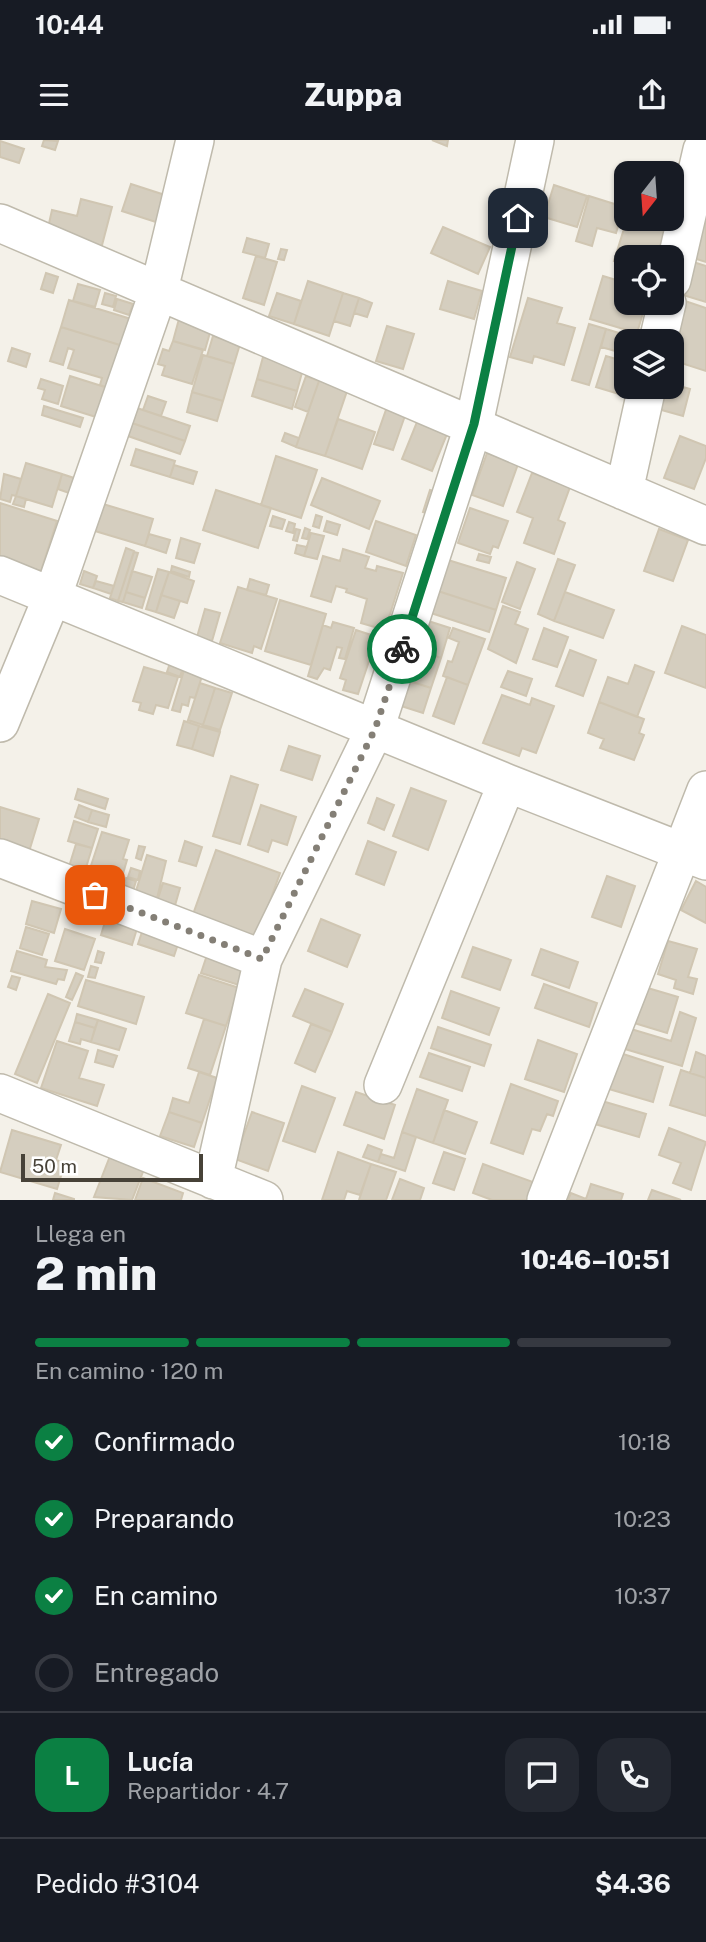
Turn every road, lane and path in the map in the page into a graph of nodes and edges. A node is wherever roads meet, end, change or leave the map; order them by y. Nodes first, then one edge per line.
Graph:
1 (195, 140) edge
2 (535, 140) edge
3 (695, 147) edge
4 (0, 223) edge
5 (678, 245) edge
6 (159, 290) junction
7 (645, 399) edge
8 (474, 424) junction
9 (624, 491) junction
10 (706, 525) edge
11 (0, 575) edge
12 (53, 595) junction
13 (0, 723) edge
14 (375, 729) junction
15 (507, 783) junction
16 (706, 790) edge
17 (694, 856) edge
18 (0, 858) edge
19 (262, 959) junction
20 (383, 1085) dead end
21 (0, 1093) edge
22 (212, 1181) junction
23 (264, 1200) edge
24 (546, 1200) edge

1 - 6 street
2 - 8 street
3 - 5 street
4 - 6 street
6 - 8 street
6 - 12 street
7 - 9 street
8 - 9 street
8 - 14 street
9 - 10 street
11 - 12 street
12 - 13 street
12 - 14 street
14 - 15 street
14 - 19 street
15 - 17 street
15 - 20 street
16 - 17 street
17 - 24 street
18 - 19 street
19 - 22 street
21 - 22 street
22 - 23 street

